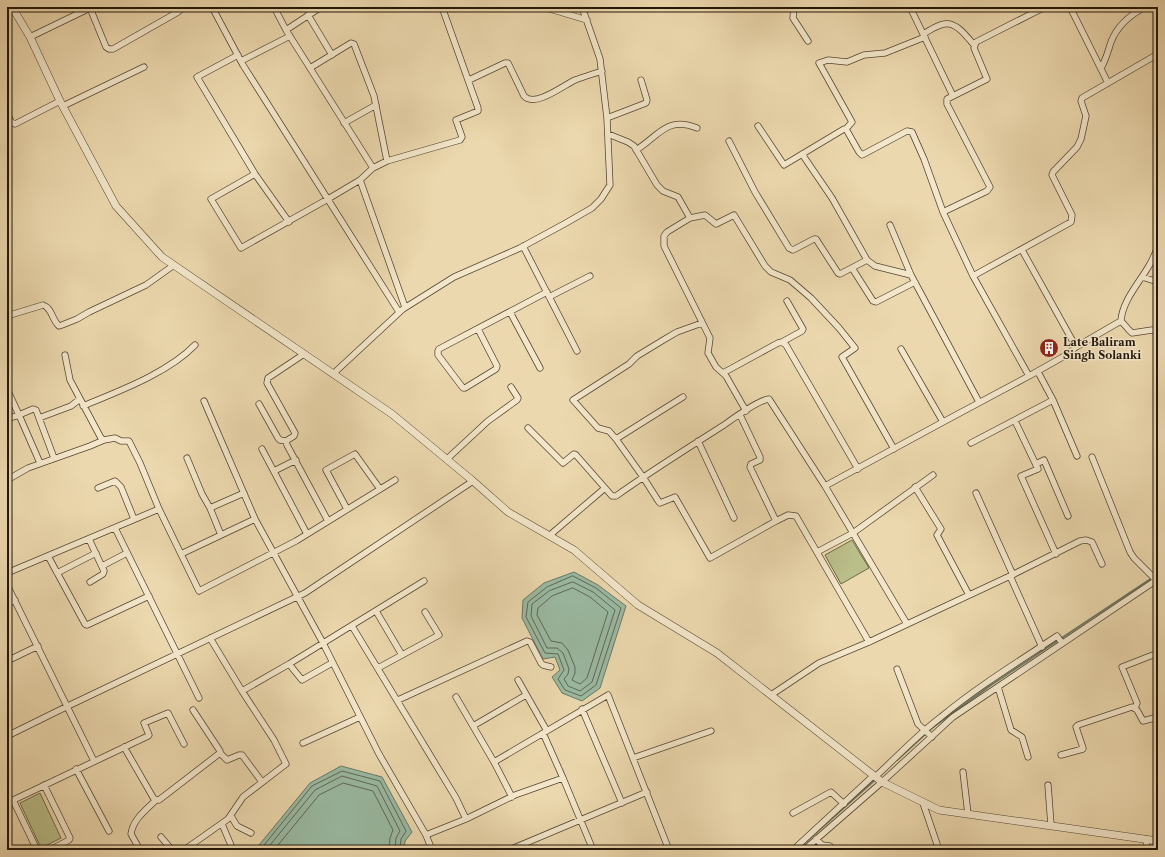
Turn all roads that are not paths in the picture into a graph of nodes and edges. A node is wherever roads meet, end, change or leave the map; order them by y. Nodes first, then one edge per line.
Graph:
1 (12, 7) edge
2 (180, 7) edge
3 (212, 7) edge
4 (274, 7) edge
5 (321, 7) edge
6 (442, 7) edge
7 (548, 7) edge
8 (582, 7) edge
9 (794, 7) edge
10 (910, 7) edge
11 (1045, 7) edge
12 (1070, 7) edge
13 (1145, 7) edge
14 (91, 8) edge
15 (308, 15) junction
16 (586, 20) junction
17 (288, 33) junction
18 (924, 35) junction
19 (30, 37) junction
20 (808, 41) dead end
21 (974, 45) junction
22 (1158, 54) edge
23 (238, 55) junction
24 (332, 55) junction
25 (241, 61) junction
26 (144, 68) dead end
27 (310, 68) junction
28 (1100, 68) junction
29 (602, 71) junction
30 (468, 80) junction
31 (641, 80) dead end
32 (1108, 83) junction
33 (953, 96) junction
34 (62, 104) junction
35 (376, 105) junction
36 (7, 113) edge
37 (607, 118) junction
38 (344, 123) junction
39 (758, 126) dead end
40 (697, 128) dead end
41 (846, 130) junction
42 (608, 134) junction
43 (729, 142) dead end
44 (636, 150) junction
45 (802, 154) junction
46 (387, 161) junction
47 (373, 168) junction
48 (255, 174) junction
49 (360, 180) junction
50 (328, 199) junction
51 (944, 212) junction
52 (690, 218) junction
53 (289, 222) junction
54 (890, 225) dead end
55 (523, 246) junction
56 (1158, 247) edge
57 (1022, 250) junction
58 (867, 260) junction
59 (174, 265) junction
60 (852, 268) junction
61 (911, 275) junction
62 (590, 276) dead end
63 (973, 276) junction
64 (1142, 277) junction
65 (915, 282) junction
66 (1158, 282) edge
67 (548, 295) junction
68 (786, 301) dead end
69 (405, 307) junction
70 (399, 312) junction
71 (510, 312) junction
72 (7, 315) edge
73 (1121, 321) junction
74 (702, 322) junction
75 (478, 329) junction
76 (1158, 331) edge
77 (782, 342) junction
78 (195, 344) dead end
79 (1076, 347) junction
80 (901, 349) dead end
81 (577, 351) dead end
82 (304, 354) junction
83 (65, 355) dead end
84 (540, 368) dead end
85 (1038, 372) junction
86 (723, 373) junction
87 (333, 374) junction
88 (1030, 376) junction
89 (511, 387) dead end
90 (7, 388) edge
91 (683, 397) dead end
92 (80, 400) junction
93 (1053, 400) junction
94 (204, 401) dead end
95 (979, 402) junction
96 (259, 404) dead end
97 (83, 406) junction
98 (746, 411) junction
99 (18, 415) junction
100 (740, 415) junction
101 (39, 418) junction
102 (7, 419) edge
103 (1015, 421) junction
104 (942, 422) junction
105 (528, 428) dead end
106 (616, 439) junction
107 (104, 440) junction
108 (286, 441) junction
109 (698, 441) junction
110 (971, 443) dead end
111 (262, 449) dead end
112 (894, 449) junction
113 (1077, 456) dead end
114 (1092, 457) dead end
115 (54, 458) junction
116 (187, 458) dead end
117 (447, 459) junction
118 (296, 460) junction
119 (40, 463) junction
120 (1036, 464) junction
121 (858, 469) junction
122 (274, 471) junction
123 (933, 475) dead end
124 (644, 476) junction
125 (7, 480) edge
126 (395, 480) dead end
127 (473, 481) junction
128 (825, 486) junction
129 (915, 487) junction
130 (98, 488) dead end
131 (604, 488) junction
132 (380, 489) junction
133 (244, 493) junction
134 (976, 493) dead end
135 (210, 508) junction
136 (159, 509) junction
137 (347, 509) junction
138 (1068, 516) dead end
139 (734, 518) dead end
140 (134, 519) junction
141 (255, 519) junction
142 (328, 520) junction
143 (776, 521) junction
144 (115, 528) junction
145 (853, 533) junction
146 (307, 534) junction
147 (222, 535) junction
148 (550, 535) junction
149 (89, 539) junction
150 (817, 552) junction
151 (96, 553) junction
152 (128, 553) junction
153 (273, 553) junction
154 (181, 554) junction
155 (1056, 554) junction
156 (48, 556) junction
157 (1102, 564) dead end
158 (102, 566) junction
159 (7, 572) edge
160 (57, 573) junction
161 (1012, 575) junction
162 (1155, 578) edge
163 (424, 581) dead end
164 (90, 582) dead end
165 (7, 585) edge
166 (969, 595) junction
167 (149, 596) junction
168 (297, 597) junction
169 (15, 600) junction
170 (7, 604) edge
171 (376, 611) junction
172 (425, 612) dead end
173 (907, 624) junction
174 (352, 626) junction
175 (210, 638) junction
176 (1061, 640) junction
177 (869, 642) junction
178 (323, 643) junction
179 (38, 646) junction
180 (1042, 646) junction
181 (1158, 653) edge
182 (177, 654) junction
183 (402, 655) junction
184 (7, 662) edge
185 (332, 663) junction
186 (289, 664) junction
187 (551, 667) dead end
188 (378, 668) junction
189 (897, 669) dead end
190 (518, 680) dead end
191 (998, 687) junction
192 (242, 691) junction
193 (526, 695) junction
194 (771, 695) junction
195 (456, 697) dead end
196 (200, 698) dead end
197 (398, 700) junction
198 (68, 706) junction
199 (1135, 708) junction
200 (582, 709) junction
201 (193, 710) dead end
202 (360, 717) junction
203 (1158, 717) edge
204 (473, 726) junction
205 (710, 731) dead end
206 (545, 732) junction
207 (929, 733) junction
208 (7, 736) edge
209 (303, 743) dead end
210 (184, 744) dead end
211 (124, 747) junction
212 (220, 754) junction
213 (1061, 755) dead end
214 (1028, 757) dead end
215 (633, 758) junction
216 (94, 761) junction
217 (494, 762) junction
218 (76, 769) junction
219 (963, 772) dead end
220 (563, 778) junction
221 (877, 779) junction
222 (262, 782) junction
223 (44, 785) junction
224 (1048, 785) dead end
225 (647, 792) junction
226 (512, 797) junction
227 (156, 800) junction
228 (10, 802) edge
229 (622, 803) junction
230 (923, 803) junction
231 (844, 804) junction
232 (793, 813) dead end
233 (968, 814) junction
234 (231, 816) junction
235 (466, 819) junction
236 (580, 820) junction
237 (222, 824) junction
238 (1051, 825) junction
239 (109, 831) dead end
240 (251, 833) dead end
241 (426, 835) junction
242 (161, 836) dead end
243 (816, 839) junction
244 (1146, 839) junction
245 (1158, 841) edge
246 (37, 850) edge
247 (50, 850) edge
248 (140, 850) edge
249 (172, 850) edge
250 (184, 850) edge
251 (233, 850) edge
252 (432, 850) edge
253 (508, 850) edge
254 (593, 850) edge
255 (669, 850) edge
256 (793, 850) edge
257 (804, 850) edge
258 (832, 850) edge
259 (937, 850) edge
260 (1147, 850) edge

1 - 19 street
2 - 14 street
3 - 23 street
4 - 17 street
5 - 15 street
6 - 30 street
7 - 16 street
8 - 16 street
9 - 20 street
10 - 18 street
11 - 21 street
12 - 28 street
13 - 28 street
14 - 19 street
15 - 17 street
15 - 24 street
16 - 29 street
17 - 25 street
17 - 27 street
18 - 21 street
18 - 33 street
18 - 41 street
19 - 34 street
21 - 33 street
22 - 32 street
23 - 25 street
23 - 48 street
24 - 27 street
24 - 35 street
25 - 50 street
26 - 34 street
27 - 38 street
28 - 32 street
29 - 30 street
29 - 37 street
30 - 46 street
31 - 37 street
32 - 57 street
33 - 51 street
34 - 36 street
34 - 59 street
35 - 38 street
35 - 46 street
37 - 42 street
38 - 47 street
39 - 45 street
40 - 44 street
41 - 45 street
41 - 51 street
42 - 44 street
42 - 55 street
43 - 60 street
44 - 52 street
45 - 58 street
46 - 47 street
47 - 49 street
48 - 53 street
48 - 53 street
49 - 50 street
49 - 69 street
50 - 53 street
50 - 70 street
51 - 63 street
52 - 74 street
52 - 112 street
54 - 61 street
55 - 67 street
55 - 69 street
56 - 64 street
57 - 63 street
57 - 79 street
58 - 60 street
58 - 61 street
59 - 72 street
59 - 82 street
60 - 65 street
61 - 65 street
62 - 67 street
63 - 88 street
64 - 66 street
64 - 73 street
65 - 95 street
67 - 71 street
67 - 81 street
68 - 77 street
69 - 70 street
70 - 87 street
71 - 75 street
71 - 84 street
73 - 76 street
73 - 79 street
74 - 86 street
74 - 106 street
75 - 75 street
77 - 86 street
77 - 121 street
78 - 97 street
79 - 85 street
80 - 104 street
82 - 87 street
82 - 108 street
83 - 92 street
85 - 88 street
85 - 93 street
86 - 98 street
87 - 117 street
88 - 95 street
89 - 117 street
90 - 99 street
91 - 106 street
92 - 97 street
92 - 101 street
93 - 103 street
93 - 113 street
94 - 133 street
95 - 104 street
96 - 108 street
97 - 107 street
98 - 100 street
98 - 128 street
99 - 101 street
99 - 102 street
99 - 119 street
100 - 109 street
100 - 143 street
101 - 115 street
103 - 110 street
103 - 120 street
104 - 112 street
105 - 131 street
106 - 124 street
107 - 115 street
107 - 136 street
108 - 118 street
109 - 124 street
109 - 139 street
111 - 122 street
112 - 121 street
114 - 162 street
115 - 119 street
116 - 135 street
117 - 127 street
118 - 122 street
118 - 142 street
119 - 125 street
120 - 138 street
120 - 155 street
121 - 128 street
122 - 146 street
123 - 129 street
124 - 131 street
124 - 143 street
126 - 132 street
127 - 148 street
127 - 168 street
128 - 145 street
129 - 145 street
129 - 166 street
130 - 140 street
131 - 148 street
132 - 137 street
132 - 137 street
133 - 135 street
133 - 141 street
134 - 161 street
135 - 147 street
136 - 140 street
136 - 154 street
137 - 142 street
140 - 144 street
141 - 147 street
141 - 153 street
142 - 146 street
143 - 150 street
144 - 149 street
144 - 152 street
145 - 150 street
145 - 173 street
146 - 153 street
147 - 154 street
148 - 194 street
149 - 151 street
149 - 156 street
150 - 177 street
151 - 158 street
151 - 160 street
152 - 158 street
152 - 167 street
153 - 154 street
153 - 168 street
155 - 157 street
155 - 161 street
156 - 159 street
156 - 160 street
158 - 164 street
160 - 167 street
161 - 166 street
161 - 180 street
162 - 176 street
163 - 171 street
165 - 169 street
166 - 173 street
167 - 182 street
168 - 175 street
168 - 178 street
169 - 170 street
169 - 179 street
171 - 174 street
171 - 183 street
172 - 183 street
173 - 177 street
174 - 178 street
174 - 188 street
175 - 182 street
175 - 192 street
176 - 180 street
176 - 191 street
177 - 194 street
178 - 185 street
178 - 186 street
179 - 184 street
179 - 198 street
180 - 207 street
181 - 199 street
182 - 196 street
182 - 198 street
183 - 188 street
185 - 186 street
185 - 202 street
186 - 192 street
187 - 197 street
188 - 197 street
189 - 207 street
190 - 193 street
191 - 207 street
191 - 214 street
192 - 222 street
193 - 204 street
193 - 206 street
194 - 221 street
195 - 204 street
197 - 235 street
198 - 208 street
198 - 216 street
199 - 203 street
199 - 213 street
200 - 206 street
200 - 215 street
200 - 229 street
201 - 212 street
202 - 209 street
202 - 241 street
204 - 217 street
205 - 215 street
206 - 217 street
206 - 220 street
207 - 221 street
207 - 221 street
210 - 211 street
211 - 216 street
211 - 227 street
212 - 222 street
212 - 227 street
215 - 225 street
216 - 218 street
217 - 226 street
218 - 223 street
218 - 239 street
219 - 233 street
220 - 226 street
220 - 236 street
221 - 230 street
221 - 231 street
221 - 243 street
222 - 234 street
223 - 228 street
223 - 247 street
224 - 238 street
225 - 229 street
225 - 255 street
226 - 235 street
227 - 248 street
228 - 246 street
229 - 236 street
230 - 233 street
230 - 259 street
231 - 232 street
231 - 256 street
233 - 238 street
234 - 237 street
234 - 240 street
235 - 241 street
236 - 253 street
236 - 254 street
237 - 250 street
237 - 251 street
238 - 244 street
241 - 252 street
242 - 249 street
243 - 257 street
243 - 258 street
244 - 245 street
244 - 260 street

